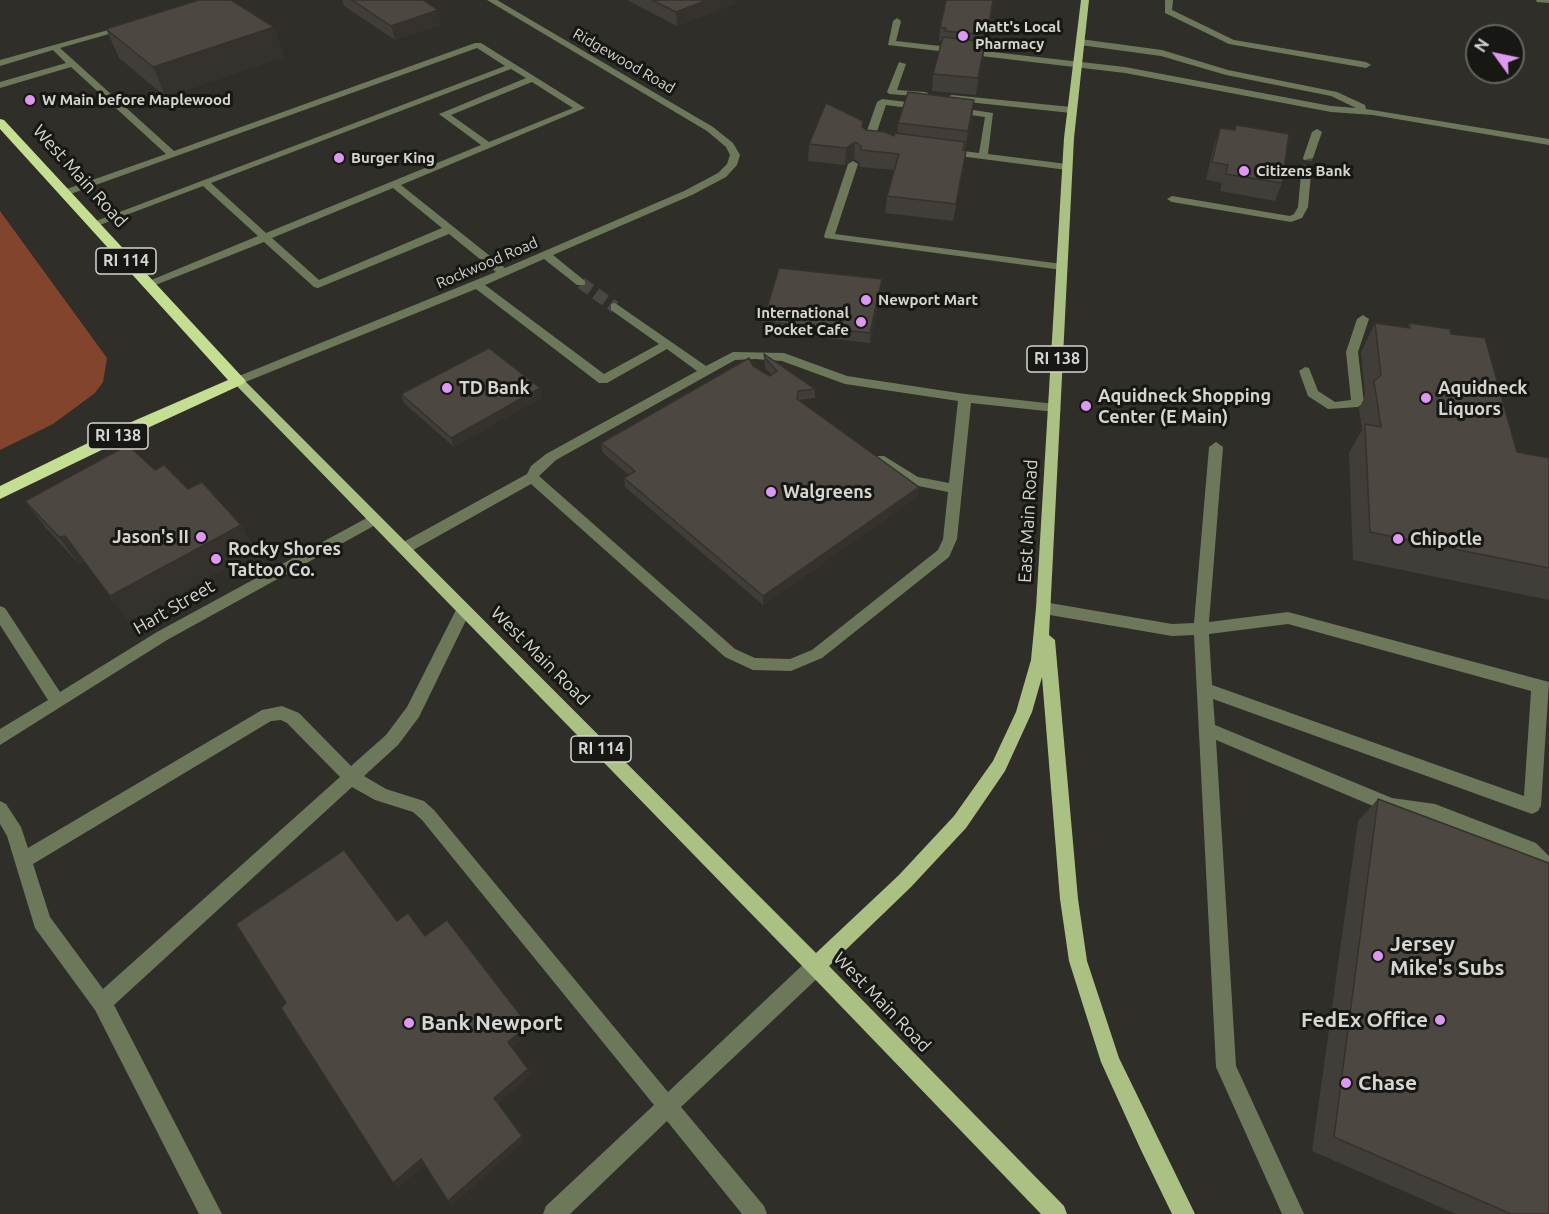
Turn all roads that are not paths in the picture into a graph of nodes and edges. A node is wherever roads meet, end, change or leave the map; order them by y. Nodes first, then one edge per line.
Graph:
1 (491, 0) edge
2 (1085, 0) edge
3 (1169, 0) edge
4 (1540, 0) edge
5 (1549, 1) edge
6 (897, 21) dead end
7 (135, 23) edge
8 (1080, 42) junction
9 (54, 47) junction
10 (0, 63) edge
11 (72, 64) junction
12 (902, 64) dead end
13 (1078, 64) junction
14 (1366, 65) dead end
15 (512, 66) junction
16 (532, 79) junction
17 (0, 85) edge
18 (1071, 110) junction
19 (1373, 112) junction
20 (0, 122) edge
21 (1317, 132) dead end
22 (1549, 142) edge
23 (879, 144) edge
24 (489, 146) junction
25 (937, 151) edge
26 (172, 154) junction
27 (735, 155) joint
28 (983, 157) junction
29 (1308, 158) tunnel mouth
30 (853, 164) edge
31 (1067, 166) junction
32 (1306, 174) tunnel mouth
33 (204, 182) junction
34 (394, 184) junction
35 (65, 193) junction
36 (1172, 199) dead end
37 (93, 224) junction
38 (450, 230) junction
39 (265, 237) junction
40 (545, 254) junction
41 (1062, 267) junction
42 (503, 272) junction
43 (581, 283) tunnel mouth
44 (477, 284) junction
45 (148, 285) junction
46 (615, 307) tunnel mouth
47 (1363, 319) dead end
48 (667, 344) junction
49 (705, 371) junction
50 (1305, 371) dead end
51 (238, 381) junction
52 (964, 398) junction
53 (1055, 408) junction
54 (1216, 447) dead end
55 (868, 451) edge
56 (532, 477) junction
57 (955, 489) junction
58 (0, 494) edge
59 (374, 519) junction
60 (404, 549) junction
61 (1044, 608) junction
62 (463, 610) junction
63 (0, 612) edge
64 (1201, 629) junction
65 (1544, 688) edge
66 (1204, 689) junction
67 (57, 701) junction
68 (1206, 729) junction
69 (0, 738) edge
70 (352, 778) junction
71 (1391, 806) junction
72 (5, 816) edge
73 (1418, 827) edge
74 (24, 860) junction
75 (1549, 869) edge
76 (1526, 874) edge
77 (816, 966) junction
78 (102, 1003) junction
79 (668, 1107) junction
80 (211, 1214) edge
81 (554, 1214) edge
82 (756, 1214) edge
83 (1056, 1214) edge
84 (1184, 1214) edge
85 (1293, 1214) edge

1 - 27 street, Ridgewood Road
2 - 8 main road, East Main Road / RI 138
3 - 14 street
4 - 5 street
6 - 13 street
7 - 9 street
8 - 13 main road, East Main Road / RI 138
8 - 19 street
9 - 10 street
9 - 11 street
11 - 17 street
11 - 26 street
12 - 18 street
13 - 18 main road, East Main Road / RI 138
13 - 19 street
15 - 16 street
15 - 26 street
15 - 33 street
16 - 24 street
16 - 24 street
18 - 31 main road, East Main Road / RI 138
19 - 22 street
20 - 35 highway, West Main Road / RI 114
21 - 29 street
23 - 28 street
24 - 34 street
25 - 28 street
26 - 35 street
27 - 40 street, Rockwood Road
28 - 31 street
30 - 41 street
31 - 41 main road, East Main Road / RI 138
32 - 36 street
33 - 37 street
33 - 39 street
34 - 38 street
34 - 39 street
35 - 37 highway, West Main Road / RI 114
37 - 45 highway, West Main Road / RI 114
38 - 39 street
38 - 42 street
39 - 45 street
40 - 42 street, Rockwood Road
40 - 43 street
41 - 53 main road, East Main Road / RI 138
42 - 44 street, Rockwood Road
44 - 48 street
44 - 51 street, Rockwood Road
45 - 51 highway, West Main Road / RI 114
46 - 48 street
47 - 50 street
48 - 49 street
49 - 52 street
49 - 56 street
51 - 58 highway, RI 138
51 - 59 main road, West Main Road / RI 114
52 - 53 street
52 - 57 street
53 - 61 main road, East Main Road / RI 138
54 - 64 street
55 - 57 street
56 - 57 street
56 - 60 street
59 - 60 main road, West Main Road / RI 114
59 - 67 street, Hart Street
60 - 62 main road, West Main Road / RI 114
61 - 64 street
61 - 77 main road, East Main Road / RI 138
61 - 84 main road
62 - 70 street
62 - 77 main road, West Main Road / RI 114
63 - 67 street
64 - 65 street
64 - 66 street
65 - 66 street
66 - 68 street
67 - 69 street, Hart Street
68 - 71 street
68 - 85 street
70 - 74 street
70 - 78 street
70 - 79 street
71 - 73 street
71 - 75 street
72 - 74 street
74 - 78 street
75 - 76 street
77 - 79 street
77 - 83 main road, West Main Road / RI 114
78 - 80 street
79 - 81 street
79 - 82 street

